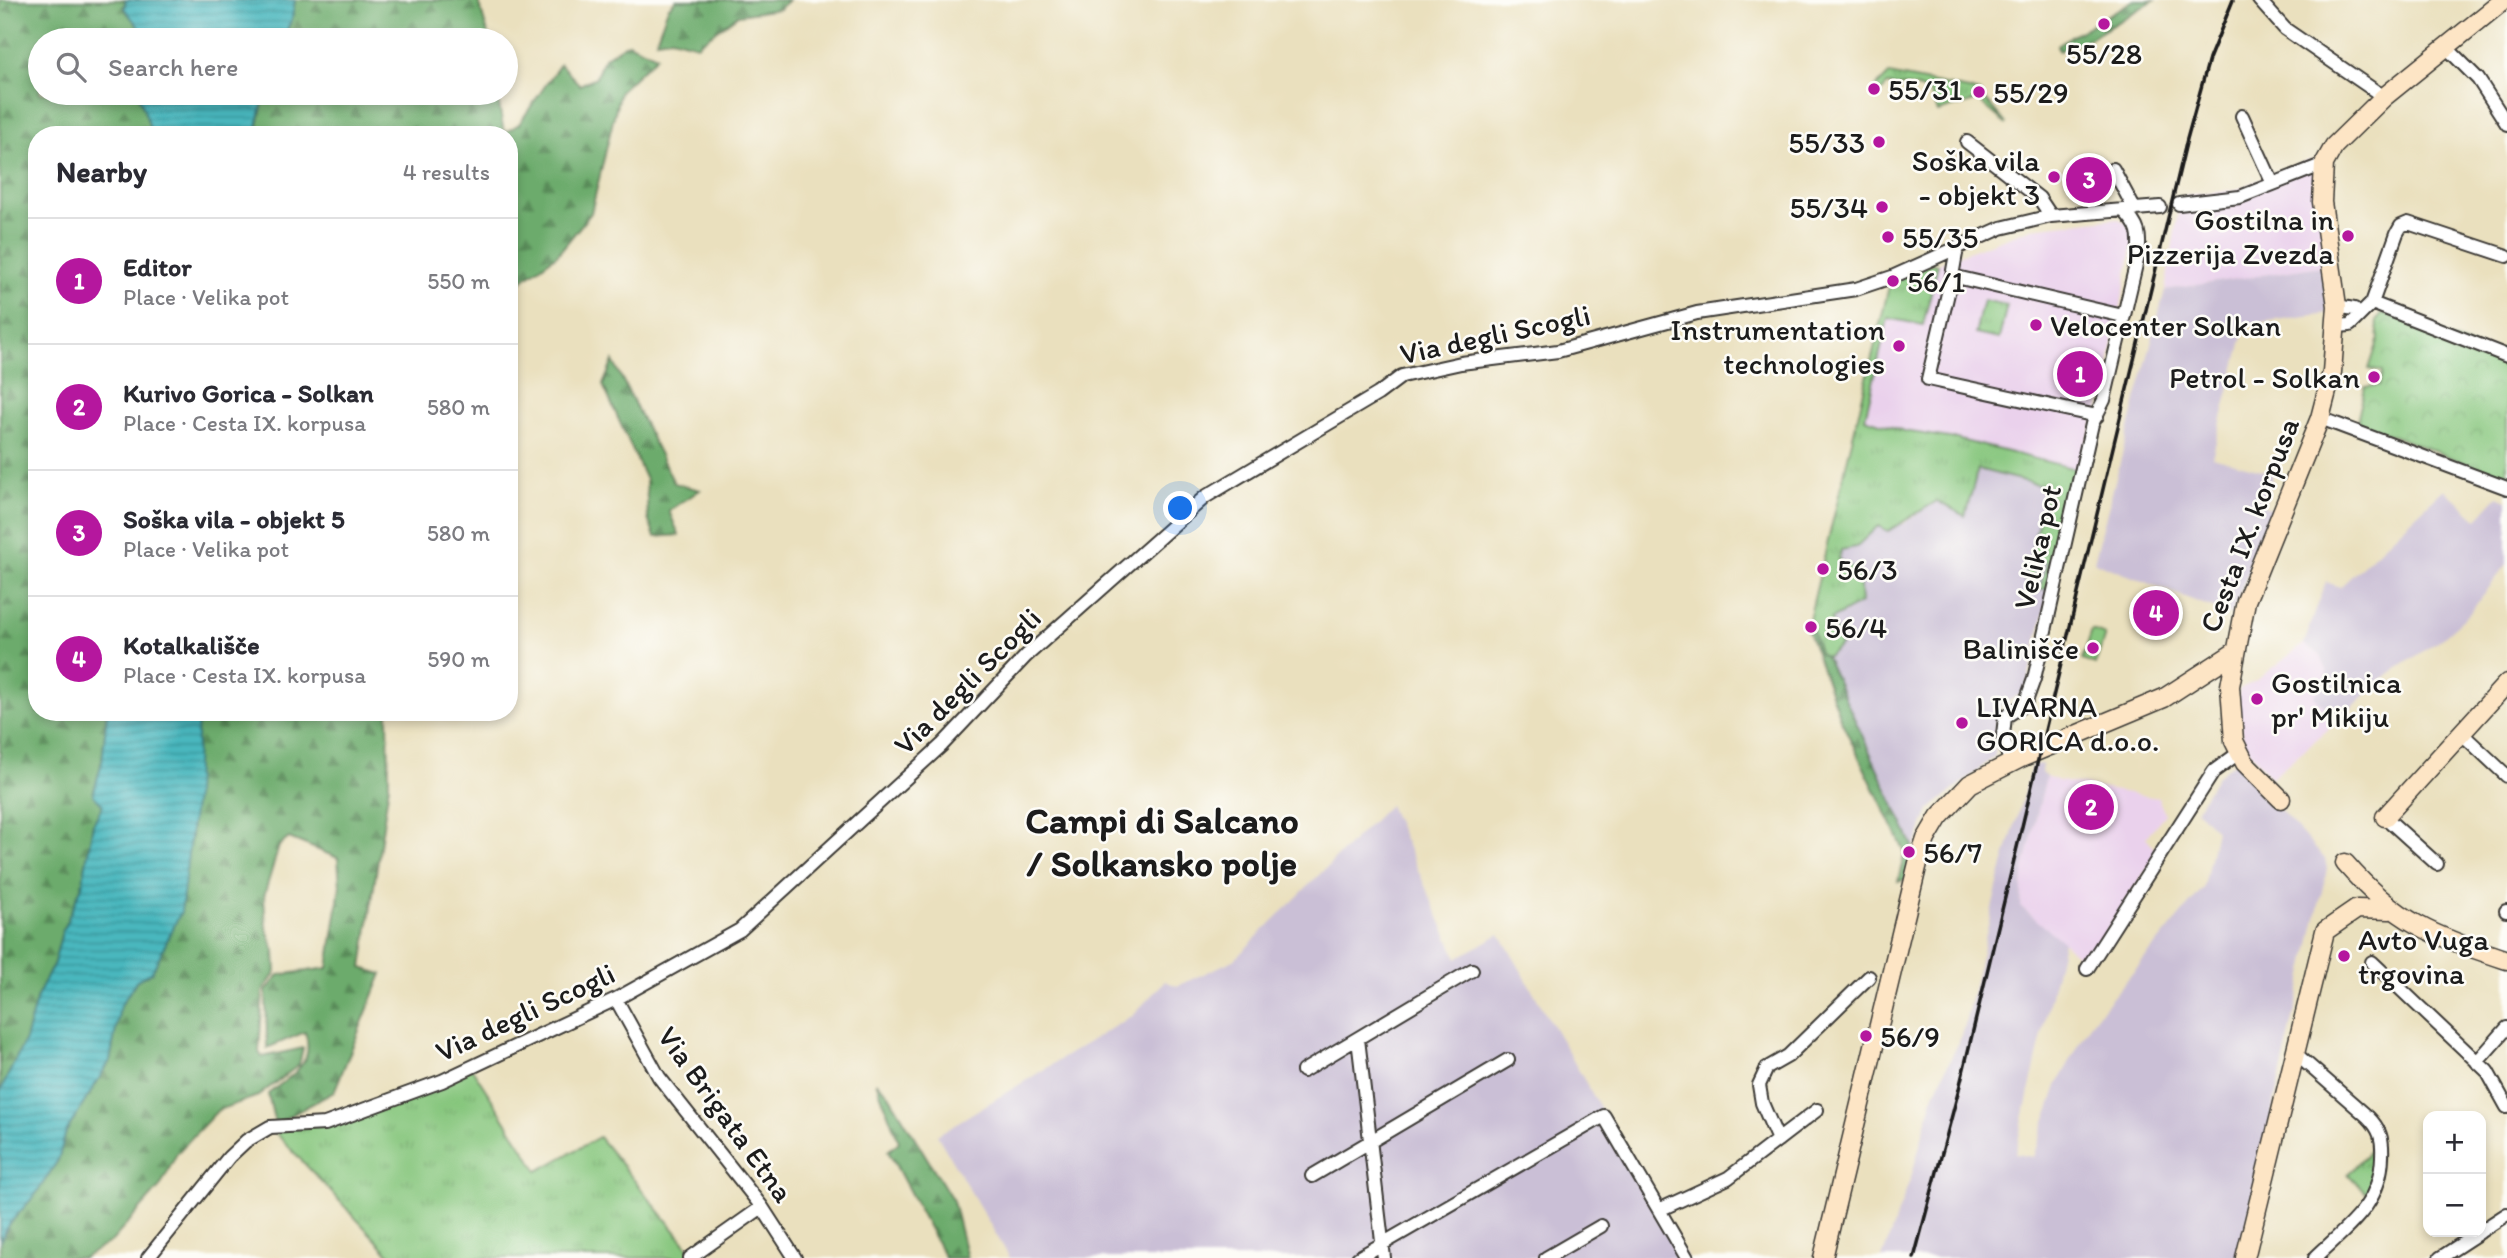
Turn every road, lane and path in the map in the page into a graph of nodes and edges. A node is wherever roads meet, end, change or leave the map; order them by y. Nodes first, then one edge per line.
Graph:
1 (2259, 0) edge
2 (2504, 0) edge
3 (2446, 47) junction
4 (2384, 97) junction
5 (2242, 116) dead end
6 (2507, 124) edge
7 (1967, 142) dead end
8 (2324, 164) junction
9 (2113, 169) dead end
10 (2273, 184) junction
11 (2179, 204) dead end
12 (2160, 207) dead end
13 (2129, 210) junction
14 (2051, 216) junction
15 (1957, 248) junction
16 (2507, 256) edge
17 (1952, 276) junction
18 (2372, 303) junction
19 (2337, 306) junction
20 (2123, 316) junction
21 (2359, 316) junction
22 (2338, 326) junction
23 (2507, 356) edge
24 (2097, 416) junction
25 (2320, 418) junction
26 (2507, 488) edge
27 (2235, 652) junction
28 (2507, 683) edge
29 (2460, 732) junction
30 (2239, 752) junction
31 (2010, 763) junction
32 (2507, 776) edge
33 (2280, 799) dead end
34 (2385, 817) joint
35 (2345, 863) dead end
36 (2437, 864) dead end
37 (2390, 910) junction
38 (2507, 960) edge
39 (2372, 962) dead end
40 (2087, 969) dead end
41 (1472, 970) dead end
42 (1869, 976) dead end
43 (616, 999) junction
44 (2507, 1028) edge
45 (1358, 1040) junction
46 (2296, 1054) junction
47 (1508, 1060) dead end
48 (2477, 1062) junction
49 (1303, 1071) dead end
50 (2507, 1107) edge
51 (1817, 1110) dead end
52 (1778, 1140) junction
53 (1371, 1141) junction
54 (1312, 1176) dead end
55 (762, 1207) junction
56 (1659, 1210) junction
57 (2507, 1214) edge
58 (1601, 1226) dead end
59 (2486, 1228) edge
60 (2472, 1237) edge
61 (1383, 1243) junction
62 (148, 1258) edge
63 (690, 1258) edge
64 (795, 1258) edge
65 (1358, 1258) edge
66 (1384, 1258) edge
67 (1546, 1258) edge
68 (1687, 1258) edge
69 (1823, 1258) edge
70 (2245, 1258) edge
71 (2315, 1258) edge
72 (2440, 1258) edge

1 - 4 street
2 - 3 main road
3 - 4 main road
3 - 6 street
4 - 8 main road
5 - 10 street
7 - 14 street
8 - 10 street
8 - 19 main road, Cesta IX. korpusa
9 - 13 street, Velika pot
10 - 11 street
12 - 13 street
13 - 14 street
13 - 20 street, Velika pot
14 - 15 street
15 - 17 street
15 - 43 street, Via degli Scogli
16 - 18 street
17 - 20 street
17 - 24 street
18 - 21 street
18 - 23 street
19 - 21 street
19 - 22 main road, Cesta IX. korpusa
20 - 24 street, Velika pot
21 - 22 street
22 - 25 main road, Cesta IX. korpusa
24 - 31 street, Velika pot
25 - 26 street
25 - 27 main road, Cesta IX. korpusa
27 - 30 main road
27 - 31 main road, Cesta IX. korpusa
28 - 29 main road
29 - 32 street
29 - 34 main road
30 - 33 main road
30 - 40 street
31 - 69 main road, Cesta IX. korpusa
34 - 36 street
35 - 37 main road
37 - 38 main road
37 - 46 main road
39 - 48 street
41 - 45 street
42 - 52 street
43 - 55 street, Via Brigata Etna
43 - 62 street, Via degli Scogli
44 - 48 street
45 - 49 street
45 - 53 street
46 - 70 main road
46 - 71 street
47 - 53 street
48 - 50 street
51 - 52 street
52 - 56 street
53 - 54 street
53 - 61 street
55 - 63 street
55 - 64 street, Via Brigata Etna
56 - 61 street
56 - 68 street
57 - 59 street
58 - 67 street
60 - 72 street
61 - 65 street
61 - 66 street

